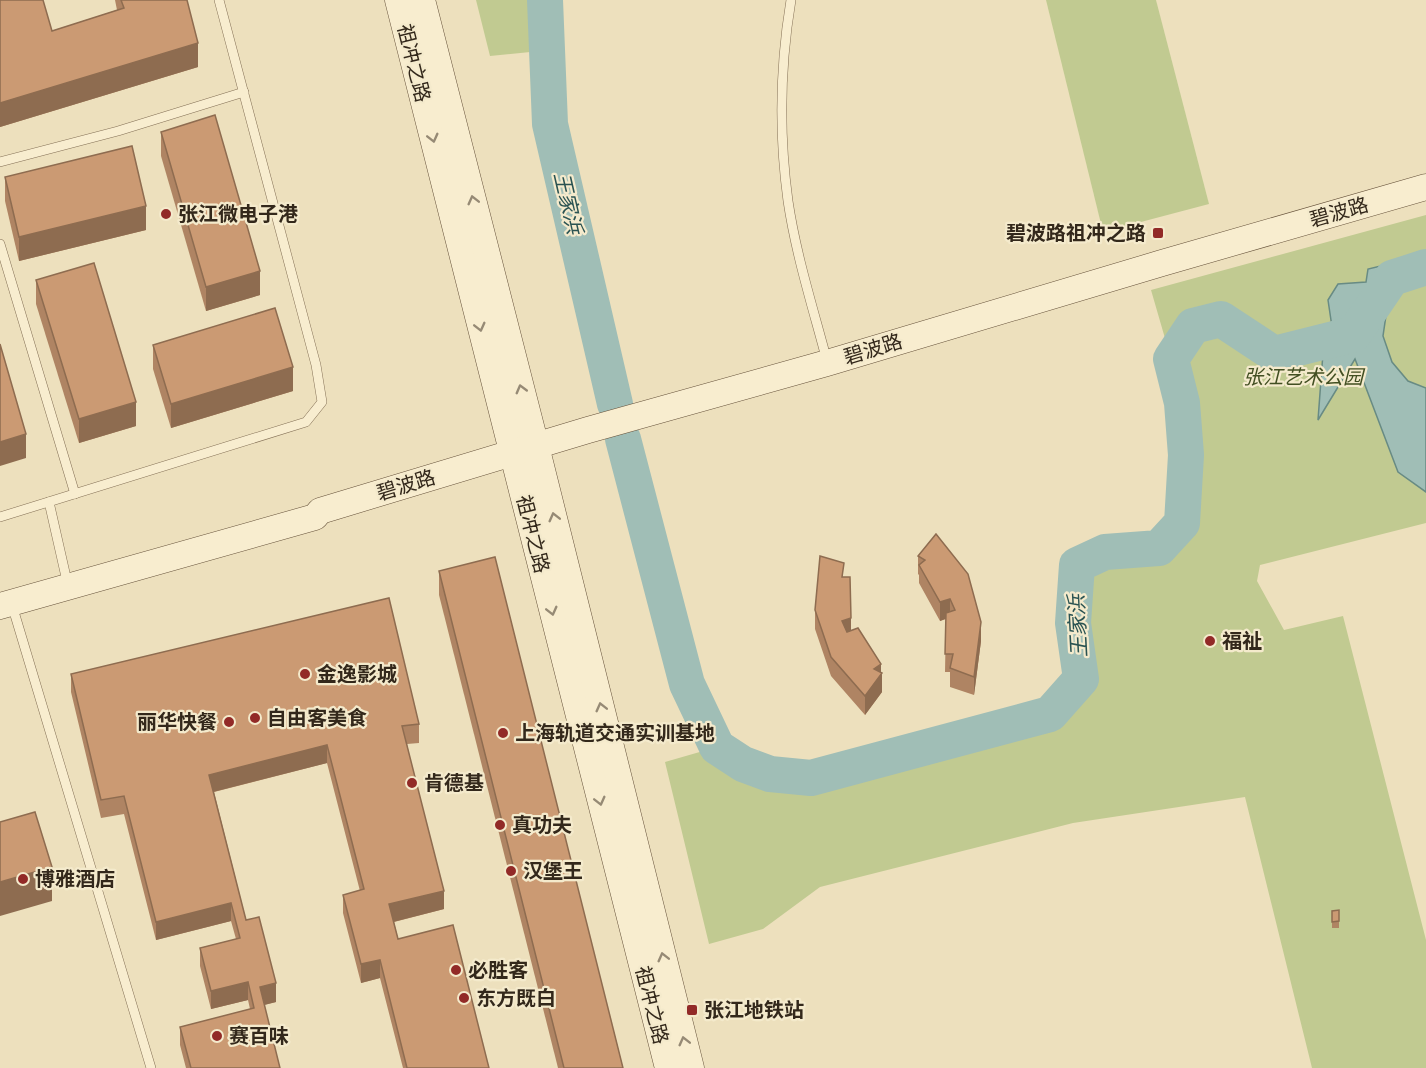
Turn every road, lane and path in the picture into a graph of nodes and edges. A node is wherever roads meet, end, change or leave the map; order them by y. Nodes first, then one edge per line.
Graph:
1 (219, 0) edge
2 (398, 0) edge
3 (422, 0) edge
4 (791, 0) edge
5 (244, 92) junction
6 (0, 162) edge
7 (1426, 188) edge
8 (0, 244) edge
9 (827, 363) junction
10 (524, 449) junction
11 (75, 494) junction
12 (49, 502) junction
13 (320, 511) junction
14 (0, 517) edge
15 (66, 577) junction
16 (5, 600) edge
17 (152, 1068) edge
18 (668, 1068) edge
19 (691, 1068) edge

1 - 5 lane
2 -> 10 main road, 祖冲之路
10 -> 3 main road, 祖冲之路
4 - 9 lane
5 - 6 lane
5 - 11 lane
7 - 9 main road, 碧波路
8 - 11 lane
9 - 10 main road, 碧波路
10 - 13 main road, 碧波路
10 -> 18 main road, 祖冲之路
19 -> 10 main road, 祖冲之路
11 - 12 lane
12 - 14 lane
12 - 15 lane
13 - 15 main road, 碧波路
13 - 16 main road, 碧波路
15 - 16 main road, 碧波路
16 - 17 lane

